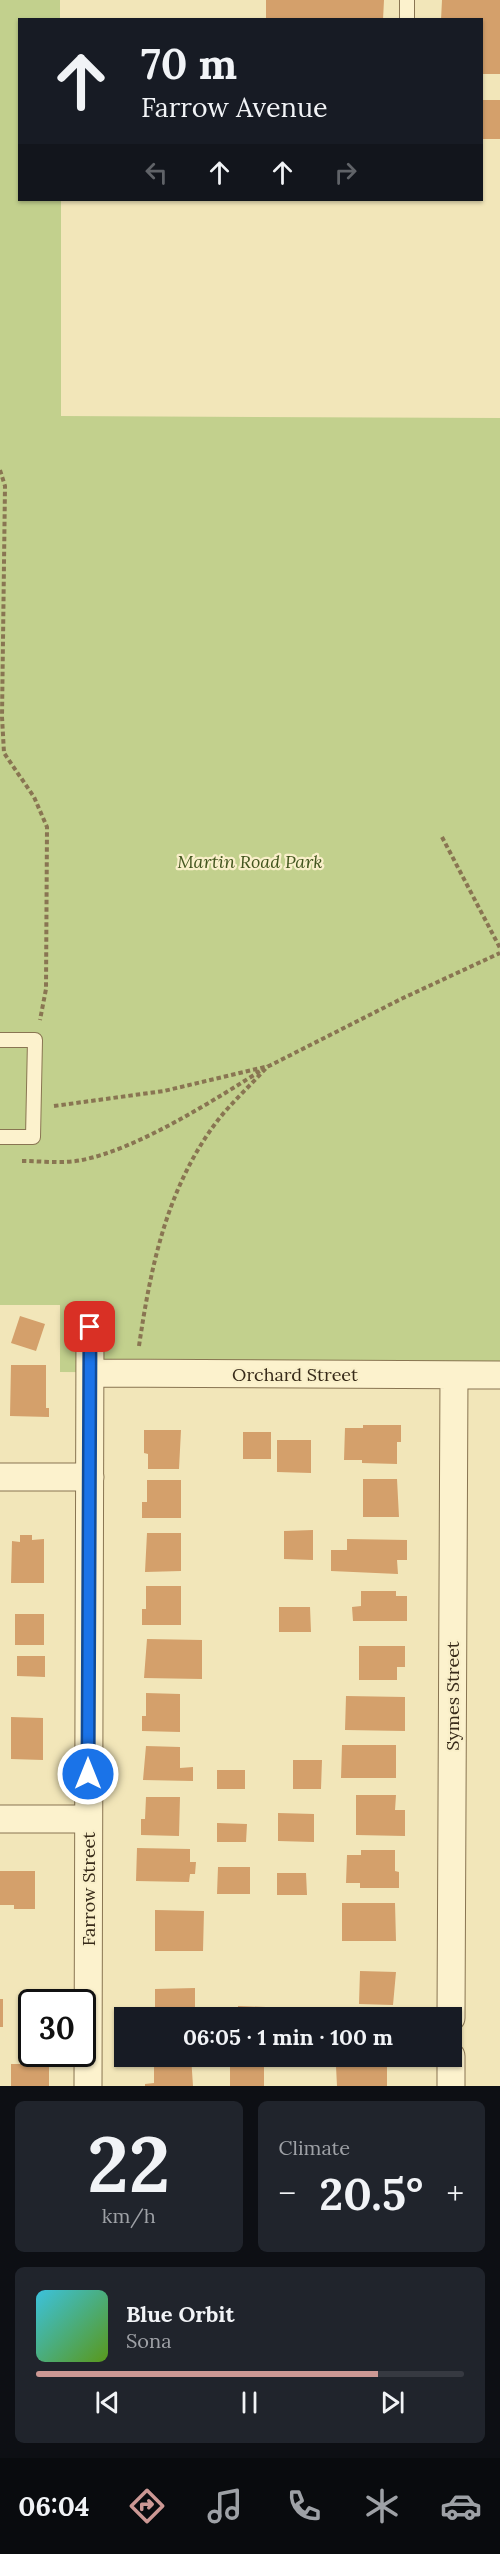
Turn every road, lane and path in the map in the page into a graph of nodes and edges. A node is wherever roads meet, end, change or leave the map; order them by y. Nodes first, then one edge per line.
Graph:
1 (407, 0) edge
2 (407, 18) edge
3 (0, 470) edge
4 (442, 837) dead end
5 (500, 948) edge
6 (500, 953) edge
7 (0, 1040) edge
8 (35, 1040) junction
9 (269, 1066) junction
10 (35, 1107) junction
11 (0, 1137) edge
12 (21, 1161) dead end
13 (90, 1327) dead end
14 (138, 1355) dead end
15 (90, 1373) junction
16 (454, 1375) junction
17 (500, 1375) edge
18 (0, 1477) edge
19 (90, 1477) junction
20 (0, 1819) edge
21 (88, 1819) junction
22 (451, 2007) edge
23 (451, 2067) edge
24 (87, 2086) edge
25 (451, 2086) edge

1 - 2 lane
3 - 8 path
4 - 5 path
6 - 9 path
7 - 8 lane
8 - 10 lane
9 - 10 path
9 - 12 path
9 - 14 path
10 - 11 lane
13 - 15 street, Farrow Street
15 - 16 street, Orchard Street
15 - 19 street, Farrow Street
16 - 17 street, Orchard Street
16 - 22 street, Symes Street
18 - 19 street
19 - 21 street, Farrow Street
20 - 21 street
21 - 24 street, Farrow Street
23 - 25 street

